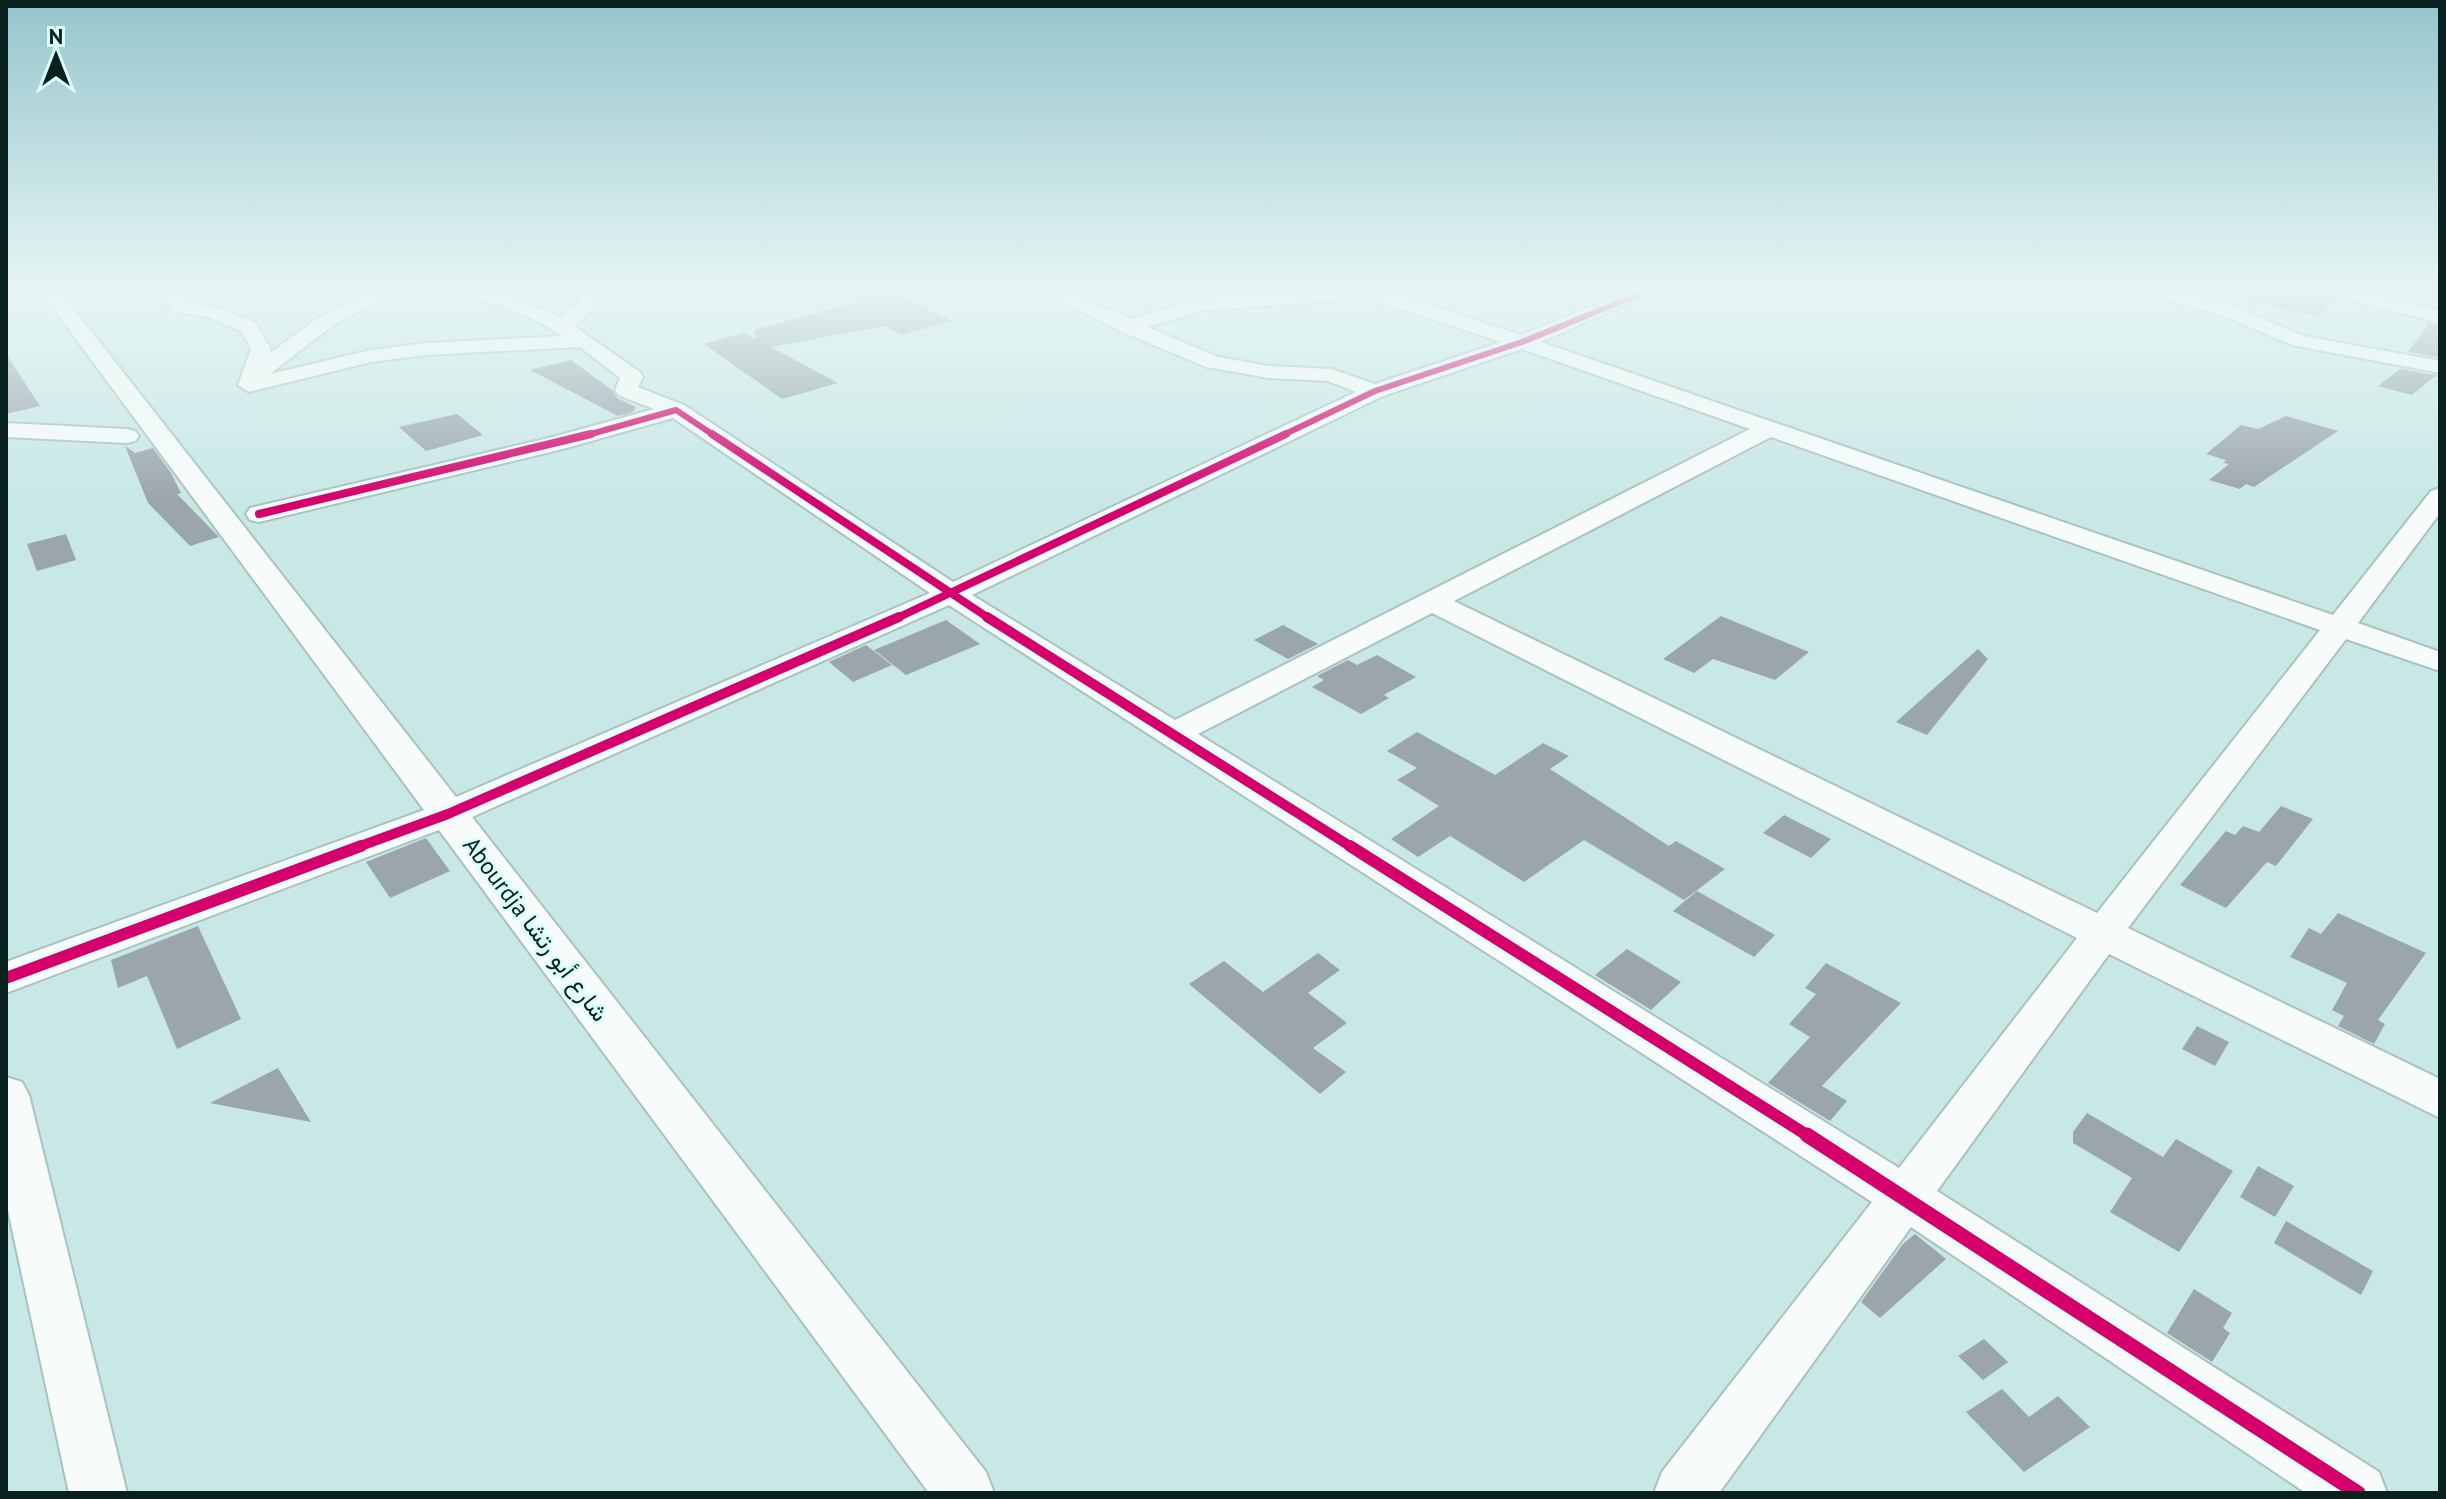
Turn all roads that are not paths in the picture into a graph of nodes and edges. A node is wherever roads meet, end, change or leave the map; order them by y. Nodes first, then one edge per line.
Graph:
1 (101, 359) edge
2 (257, 359) edge
3 (276, 359) edge
4 (359, 359) edge
5 (609, 359) edge
6 (1203, 359) edge
7 (1471, 359) edge
8 (1571, 359) edge
9 (2396, 359) edge
10 (2440, 367) edge
11 (249, 385) dead end
12 (1375, 391) junction
13 (676, 410) junction
14 (1770, 428) junction
15 (6, 430) edge
16 (127, 436) dead end
17 (2440, 496) edge
18 (259, 514) dead end
19 (951, 594) junction
20 (1431, 601) junction
21 (2337, 626) junction
22 (2440, 662) edge
23 (1173, 734) junction
24 (448, 814) junction
25 (2103, 933) junction
26 (6, 978) edge
27 (6, 1095) edge
28 (2440, 1100) edge
29 (1906, 1198) junction
30 (98, 1493) edge
31 (965, 1493) edge
32 (1683, 1493) edge
33 (2358, 1493) edge

1 - 24 street, Abourdja شارع أبو رتشا
2 - 3 street
4 - 11 street
5 - 13 street
6 - 12 street
7 - 12 street
8 - 14 street
9 - 10 street
12 - 19 street
13 - 18 street
13 - 19 street
14 - 20 street
14 - 21 street
15 - 16 street
17 - 21 street
19 - 23 street
19 - 24 street
20 - 23 street
20 - 25 street
21 - 22 street
21 - 25 street
23 - 29 street
24 - 26 street
24 - 31 street, Abourdja شارع أبو رتشا
25 - 28 street
25 - 29 street
27 - 30 street
29 - 32 street
29 - 33 street

